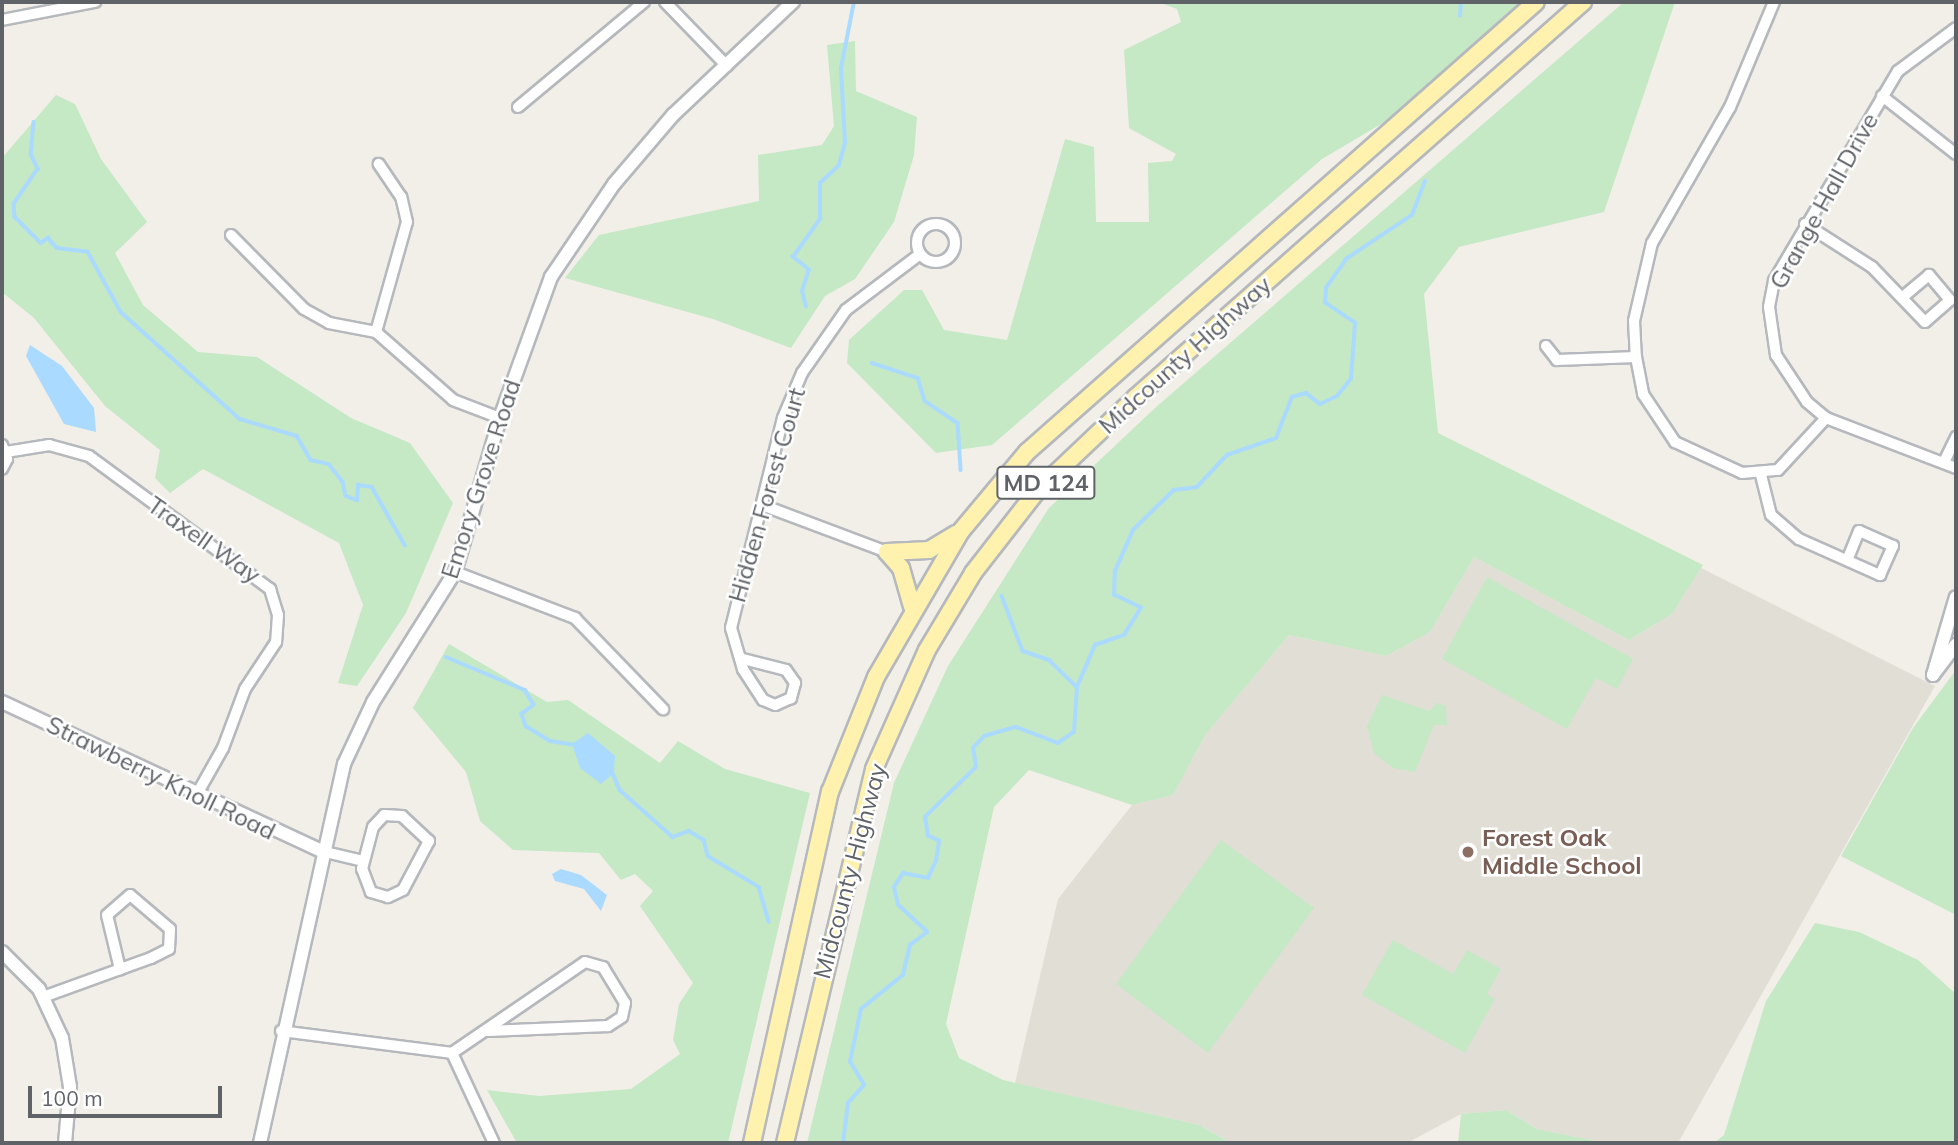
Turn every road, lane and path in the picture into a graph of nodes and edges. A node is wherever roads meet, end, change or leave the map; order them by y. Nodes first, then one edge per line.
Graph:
1 (95, 2) edge
2 (644, 2) edge
3 (665, 2) edge
4 (793, 2) edge
5 (1536, 2) edge
6 (1583, 2) edge
7 (1774, 2) edge
8 (2, 20) edge
9 (1956, 28) edge
10 (727, 66) junction
11 (1882, 96) junction
12 (517, 107) dead end
13 (1956, 154) edge
14 (379, 164) dead end
15 (1805, 224) junction
16 (231, 235) dead end
17 (920, 254) dead end
18 (1903, 297) junction
19 (376, 332) junction
20 (1546, 346) dead end
21 (1636, 357) junction
22 (500, 418) junction
23 (1826, 418) junction
24 (1956, 437) edge
25 (4, 448) edge
26 (1944, 462) junction
27 (1956, 468) edge
28 (2, 469) edge
29 (1761, 475) junction
30 (762, 505) junction
31 (961, 531) junction
32 (887, 552) junction
33 (1847, 560) junction
34 (455, 572) junction
35 (1956, 597) edge
36 (912, 606) junction
37 (1956, 645) edge
38 (743, 659) junction
39 (2, 702) edge
40 (663, 709) dead end
41 (196, 796) junction
42 (321, 851) junction
43 (363, 861) junction
44 (2, 951) edge
45 (120, 968) junction
46 (43, 997) junction
47 (281, 1031) junction
48 (488, 1031) junction
49 (452, 1053) junction
50 (65, 1143) edge
51 (260, 1143) edge
52 (494, 1143) edge
53 (752, 1143) edge
54 (785, 1143) edge

1 - 8 street
2 - 12 street
3 - 10 street
4 - 10 street, Emory Grove Road
5 - 31 main road, Midcounty Highway / MD 124
6 - 54 main road, Midcounty Highway / MD 124
7 - 21 street
9 - 11 street, Grange Hall Drive
10 - 22 street, Emory Grove Road
11 - 13 street
11 - 15 street, Grange Hall Drive
14 - 19 street
15 - 18 street
15 - 23 street, Grange Hall Drive
16 - 19 street
17 - 30 street, Hidden Forest Court
18 - 18 street
19 - 22 street
20 - 21 street
21 - 29 street
22 - 34 street, Emory Grove Road
23 - 26 street, Grange Hall Drive
23 - 29 street
24 - 26 street
25 - 28 street, Traxell Way
25 - 41 street, Traxell Way
26 - 27 street, Grange Hall Drive
29 - 33 street
30 - 32 street
30 - 38 street, Hidden Forest Court
31 - 32 main road
31 - 36 main road, Midcounty Highway / MD 124
32 - 36 main road
33 - 33 street
34 - 40 street
34 - 42 street, Emory Grove Road
35 - 37 street
36 - 53 main road, Midcounty Highway / MD 124
38 - 38 street, Hidden Forest Court
39 - 41 street, Strawberry Knoll Road
41 - 42 street, Strawberry Knoll Road
42 - 43 street
42 - 47 street, Emory Grove Road
43 - 43 street
44 - 46 street
45 - 45 street
45 - 46 street
46 - 50 street
47 - 49 street
47 - 51 street, Emory Grove Road
48 - 48 street
48 - 49 street
49 - 52 street

